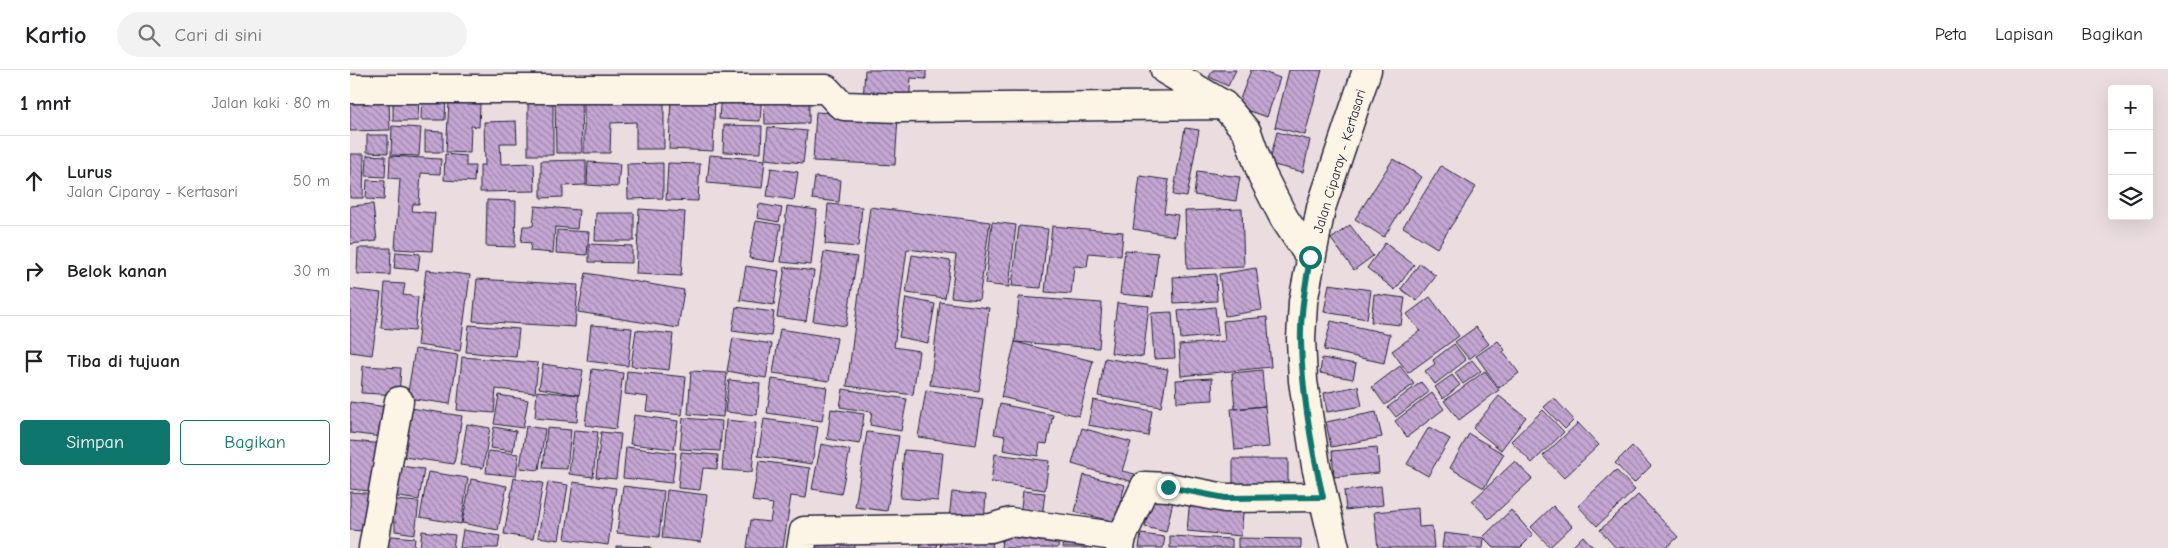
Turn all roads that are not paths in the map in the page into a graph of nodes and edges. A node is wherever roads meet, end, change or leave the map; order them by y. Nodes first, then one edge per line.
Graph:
1 (1165, 70) edge
2 (1367, 70) edge
3 (350, 89) edge
4 (1224, 105) junction
5 (1310, 257) junction
6 (399, 402) dead end
7 (1323, 497) junction
8 (1121, 542) edge
9 (373, 548) edge
10 (801, 548) edge
11 (1335, 548) edge

1 - 4 street
2 - 5 street, Jalan Ciparay - Kertasari
3 - 4 street
4 - 5 street
5 - 7 street, Jalan Ciparay - Kertasari
6 - 9 street
7 - 8 street
7 - 11 street, Jalan Ciparay - Kertasari
8 - 10 street

